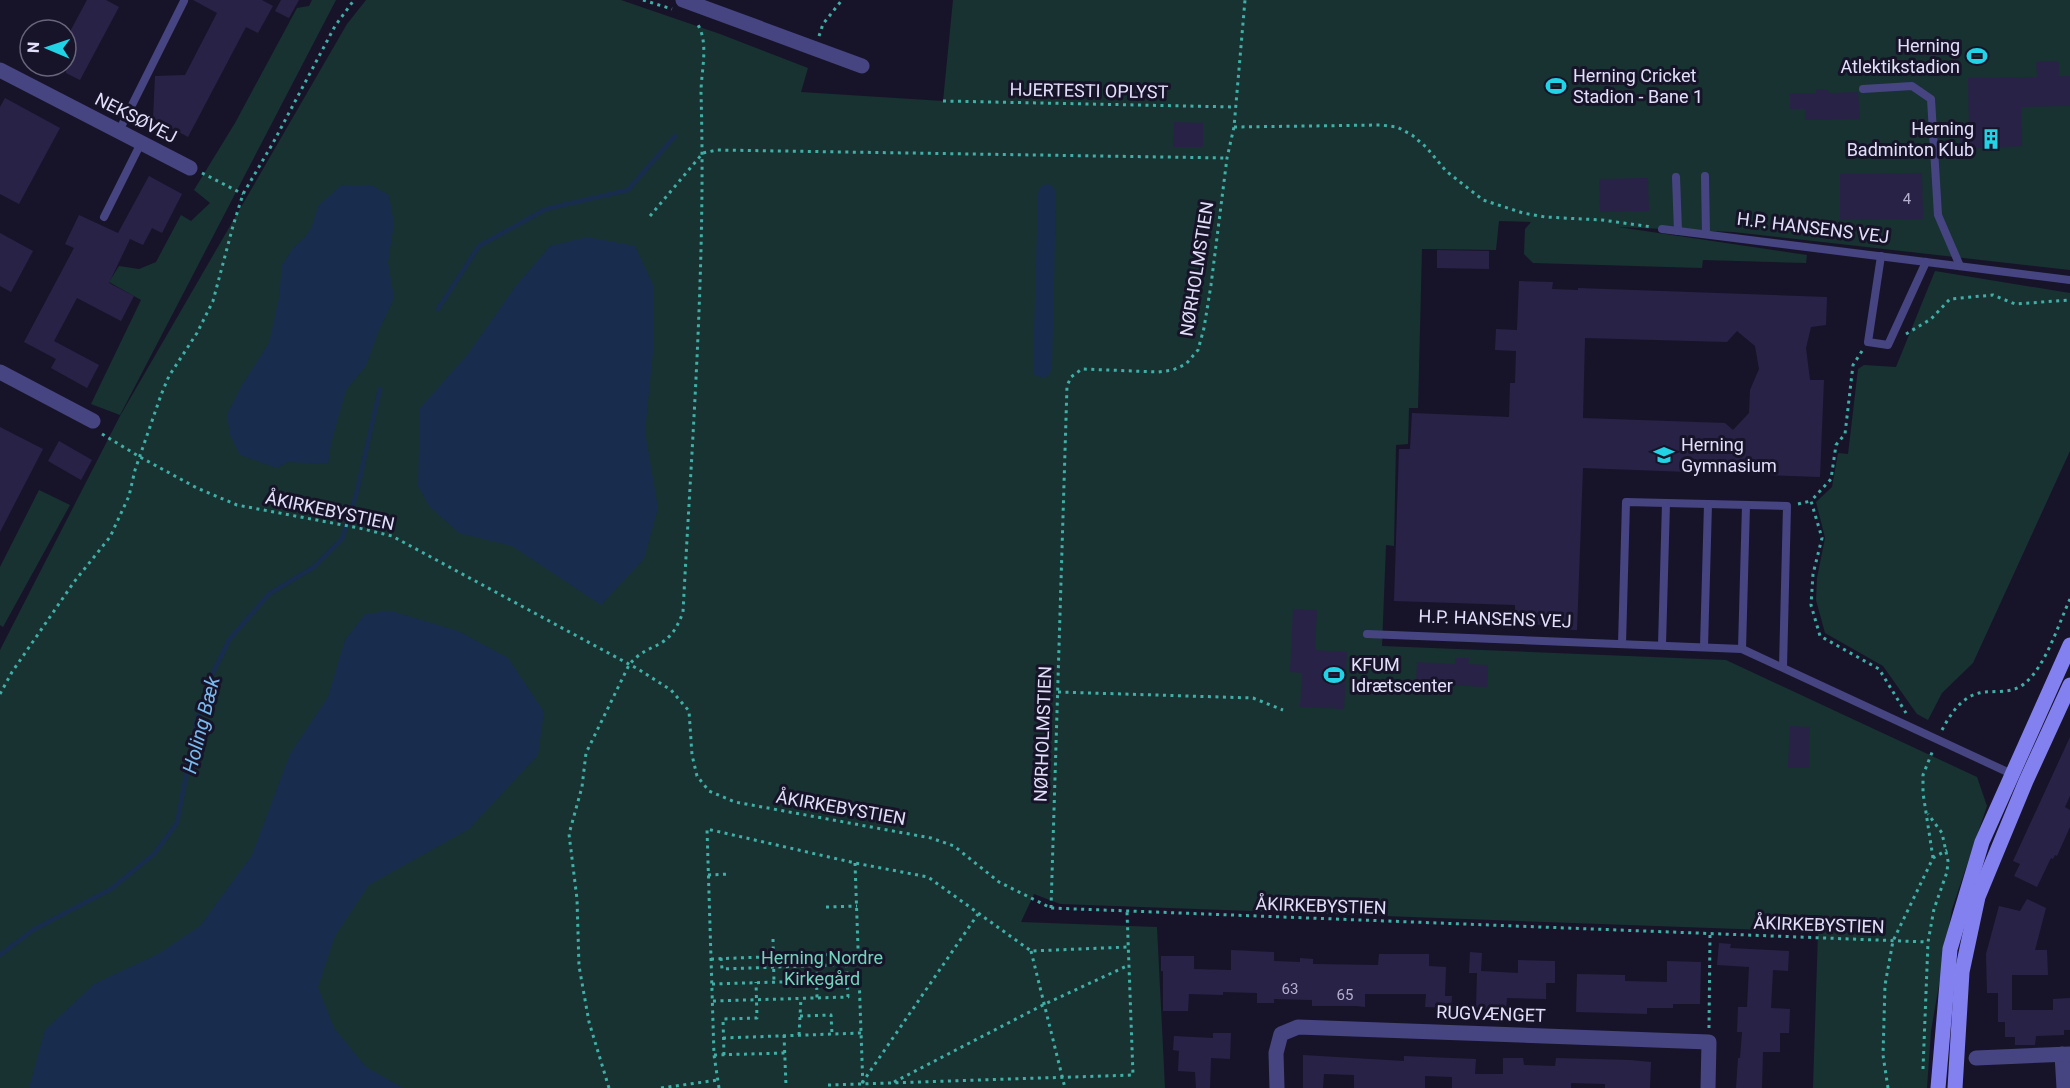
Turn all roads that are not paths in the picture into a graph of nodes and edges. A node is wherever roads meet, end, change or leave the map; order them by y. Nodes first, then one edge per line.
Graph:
1 (184, 1) edge
2 (682, 6) edge
3 (862, 66) dead end
4 (0, 70) edge
5 (1863, 88) dead end
6 (119, 131) junction
7 (141, 142) junction
8 (190, 168) road end
9 (1705, 176) dead end
10 (1676, 177) dead end
11 (104, 217) dead end
12 (1662, 229) road end
13 (1678, 231) junction
14 (1706, 234) junction
15 (1881, 256) junction
16 (1926, 262) junction
17 (1960, 266) junction
18 (2070, 280) edge
19 (0, 372) edge
20 (93, 421) road end
21 (1666, 503) junction
22 (1708, 504) junction
23 (1746, 505) junction
24 (1366, 634) dead end
25 (1622, 644) junction
26 (1662, 645) junction
27 (2070, 645) edge
28 (1704, 647) junction
29 (1742, 648) junction
30 (1783, 667) junction
31 (2070, 685) edge
32 (2019, 778) junction
33 (2066, 1054) edge
34 (1976, 1058) dead end
35 (1277, 1088) edge
36 (1708, 1088) edge
37 (1938, 1088) edge
38 (1955, 1088) edge
39 (2064, 1088) edge

1 - 6 lane
2 - 3 street
4 - 6 street, NEKSØVEJ
5 - 17 lane
6 - 7 street, NEKSØVEJ
7 - 8 street, NEKSØVEJ
7 - 11 lane
9 - 14 lane
10 - 13 lane
12 - 13 lane, H.P. HANSENS VEJ
13 - 14 lane, H.P. HANSENS VEJ
14 - 15 lane, H.P. HANSENS VEJ
15 - 16 lane, H.P. HANSENS VEJ
15 - 16 lane
16 - 17 lane, H.P. HANSENS VEJ
17 - 18 lane, H.P. HANSENS VEJ
19 - 20 street
21 - 22 lane
21 - 25 lane
21 - 26 lane
22 - 23 lane
22 - 28 lane
23 - 29 lane
23 - 30 lane
24 - 25 lane, H.P. HANSENS VEJ
25 - 26 lane, H.P. HANSENS VEJ
26 - 28 lane, H.P. HANSENS VEJ
27 - 32 street
28 - 29 lane, H.P. HANSENS VEJ
29 - 30 lane, H.P. HANSENS VEJ
30 - 32 lane, H.P. HANSENS VEJ
31 - 32 street
32 - 37 street
32 - 38 street
33 - 34 street
33 - 39 street
35 - 36 street, RUGVÆNGET

